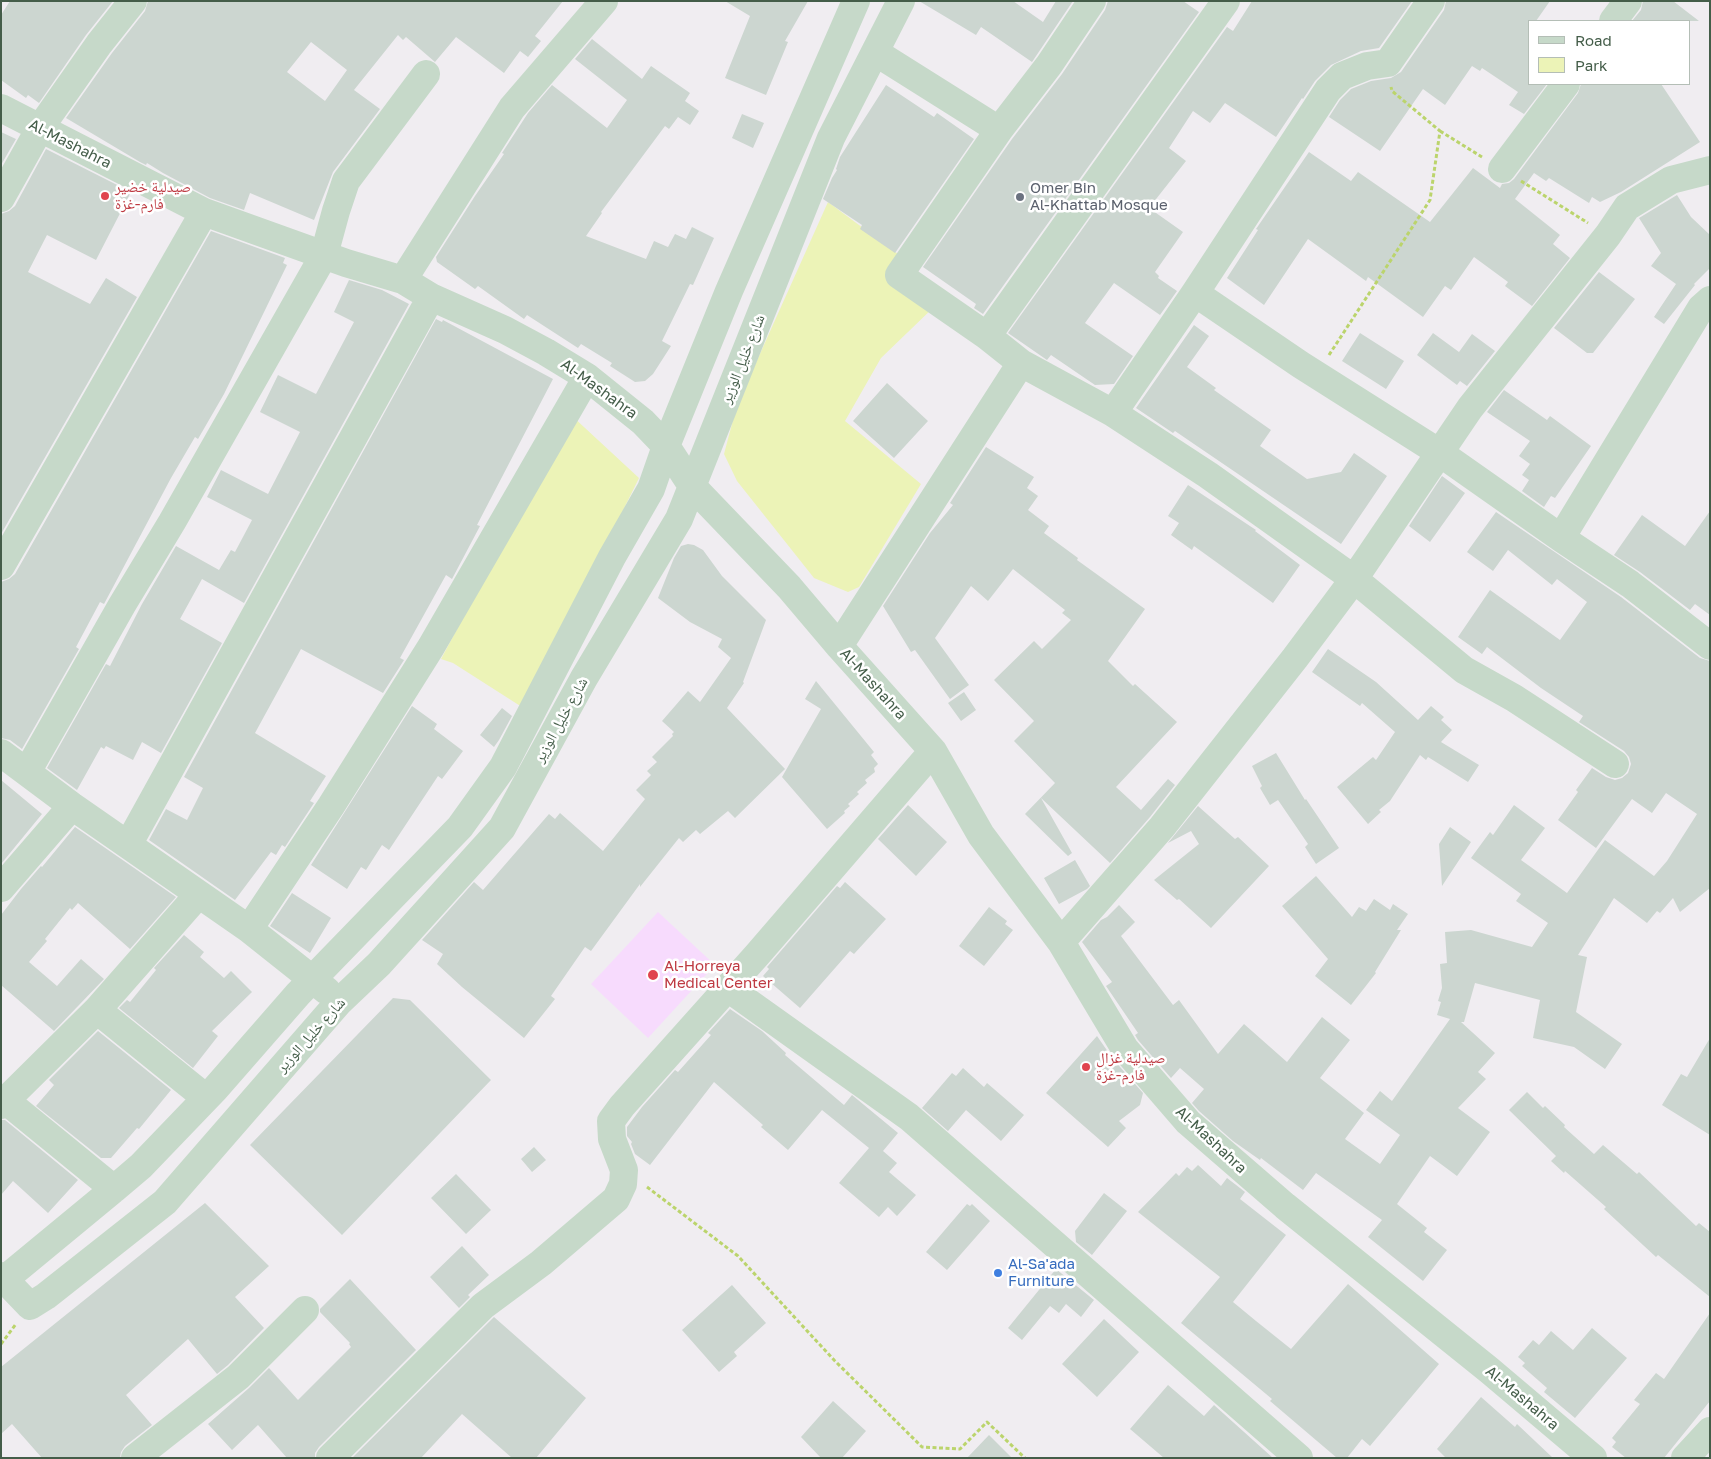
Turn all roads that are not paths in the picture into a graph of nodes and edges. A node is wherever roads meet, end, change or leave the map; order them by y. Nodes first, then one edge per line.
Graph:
1 (133, 1) edge
2 (604, 1) edge
3 (856, 1) edge
4 (900, 1) edge
5 (1092, 1) edge
6 (1226, 1) edge
7 (1431, 1) edge
8 (1628, 1) edge
9 (1614, 20) edge
10 (874, 52) junction
11 (426, 74) dead end
12 (1565, 85) edge
13 (1, 108) edge
14 (40, 128) junction
15 (999, 130) junction
16 (1502, 170) dead end
17 (1710, 170) edge
18 (1, 198) edge
19 (204, 212) junction
20 (324, 254) junction
21 (403, 280) junction
22 (1195, 293) junction
23 (431, 296) junction
24 (1710, 300) edge
25 (987, 336) junction
26 (1021, 363) junction
27 (587, 378) junction
28 (1113, 413) junction
29 (666, 446) junction
30 (1440, 453) junction
31 (692, 486) junction
32 (1561, 538) junction
33 (1, 566) edge
34 (1354, 579) junction
35 (839, 646) junction
36 (1710, 646) edge
37 (933, 751) junction
38 (1, 753) edge
39 (1615, 764) dead end
40 (27, 772) junction
41 (72, 806) junction
42 (128, 845) junction
43 (1, 888) edge
44 (198, 895) junction
45 (249, 930) junction
46 (1061, 942) junction
47 (313, 979) junction
48 (728, 988) junction
49 (339, 1002) junction
50 (98, 1010) junction
51 (206, 1098) junction
52 (3, 1102) edge
53 (114, 1189) junction
54 (3, 1278) edge
55 (306, 1310) dead end
56 (1710, 1432) edge
57 (135, 1458) edge
58 (330, 1458) edge
59 (1299, 1458) edge
60 (1593, 1458) edge
61 (1685, 1458) edge

1 - 14 street
2 - 21 street
3 - 29 street, شارع خليل الوزير
4 - 10 street, شارع خليل الوزير
5 - 15 street
6 - 25 street
7 - 22 street
8 - 9 street
10 - 15 street
10 - 31 street, شارع خليل الوزير
11 - 20 street
12 - 16 street
13 - 14 street, Al-Mashahra
14 - 18 street
14 - 19 street, Al-Mashahra
15 - 25 street
17 - 30 street
19 - 20 street, Al-Mashahra
19 - 33 street
20 - 21 street, Al-Mashahra
20 - 40 street
21 - 23 street, Al-Mashahra
22 - 28 street
22 - 30 street
23 - 27 street, Al-Mashahra
23 - 42 street
24 - 32 street
25 - 26 street
26 - 28 street
26 - 35 street
27 - 29 street, Al-Mashahra
27 - 45 street
28 - 34 street
29 - 31 street, Al-Mashahra
29 - 47 street, شارع خليل الوزير
30 - 32 street
30 - 34 street
31 - 35 street, Al-Mashahra
31 - 49 street, شارع خليل الوزير
32 - 36 street
34 - 39 street
34 - 46 street
35 - 37 street, Al-Mashahra
37 - 46 street, Al-Mashahra
37 - 48 street
38 - 40 street
40 - 41 street
41 - 42 street
41 - 43 street
42 - 44 street
44 - 45 street
44 - 50 street
45 - 47 street
46 - 60 street, Al-Mashahra
47 - 49 street
47 - 51 street, شارع خليل الوزير
48 - 58 street
48 - 59 street
49 - 54 street, شارع خليل الوزير
50 - 51 street
50 - 52 street
51 - 53 street, شارع خليل الوزير
52 - 53 street
53 - 54 street, شارع خليل الوزير
55 - 57 street
56 - 61 street

